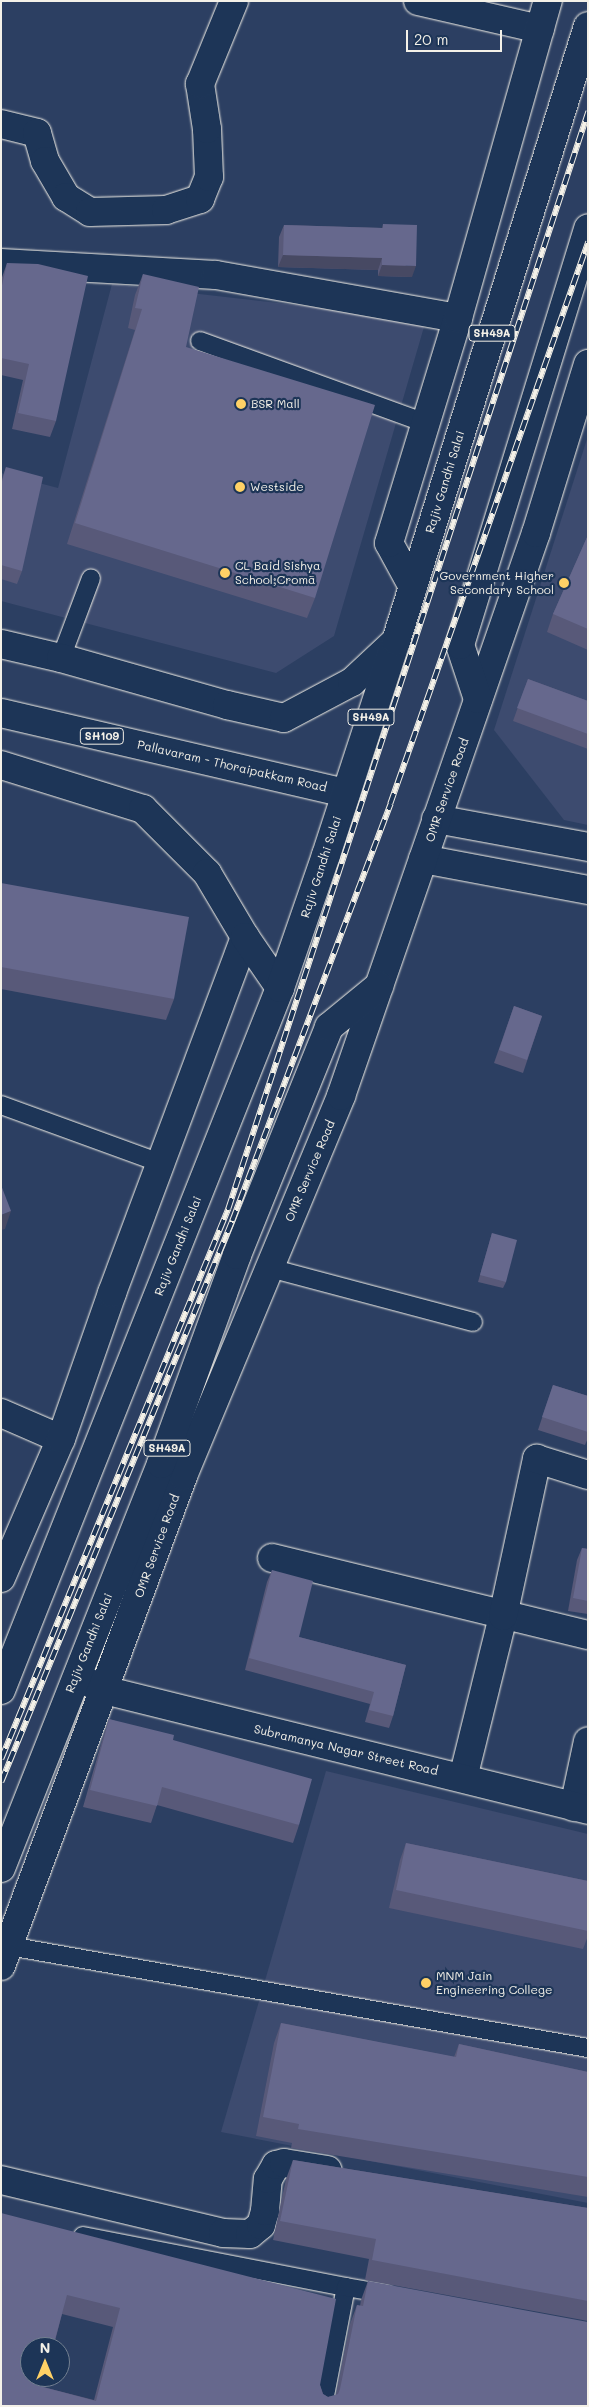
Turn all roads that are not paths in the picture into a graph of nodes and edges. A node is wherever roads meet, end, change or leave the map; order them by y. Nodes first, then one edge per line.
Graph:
1 (234, 1) edge
2 (418, 1) edge
3 (548, 1) edge
4 (588, 26) edge
5 (540, 29) junction
6 (1, 124) edge
7 (588, 228) edge
8 (1, 264) edge
9 (458, 318) junction
10 (200, 341) dead end
11 (588, 364) edge
12 (580, 419) edge
13 (425, 423) junction
14 (91, 578) dead end
15 (413, 587) junction
16 (396, 641) junction
17 (1, 644) edge
18 (61, 658) junction
19 (478, 700) junction
20 (1, 713) edge
21 (1, 764) edge
22 (346, 793) junction
23 (436, 819) junction
24 (588, 847) edge
25 (423, 859) junction
26 (588, 890) edge
27 (245, 937) junction
28 (379, 986) junction
29 (280, 988) junction
30 (1, 1105) edge
31 (160, 1163) junction
32 (270, 1268) junction
33 (473, 1322) dead end
34 (1, 1413) edge
35 (61, 1439) junction
36 (588, 1475) edge
37 (272, 1558) dead end
38 (1, 1578) edge
39 (503, 1616) junction
40 (588, 1635) edge
41 (76, 1676) junction
42 (1, 1690) edge
43 (104, 1690) junction
44 (588, 1741) edge
45 (464, 1778) junction
46 (581, 1808) edge
47 (1, 1868) edge
48 (5, 1956) edge
49 (588, 2048) edge
50 (352, 2175) edge
51 (1, 2180) edge
52 (68, 2233) edge
53 (346, 2287) junction
54 (404, 2298) edge
55 (323, 2406) edge

1 - 6 street
2 - 5 street
3 - 5 street
4 - 15 street, Rajiv Gandhi Salai / SH49A
5 - 9 street
7 - 19 street
8 - 9 street
9 - 13 street
10 - 13 lane
11 - 12 street, OMR Service Road
12 - 19 street, OMR Service Road
13 - 15 street
14 - 18 lane
15 - 16 street, Rajiv Gandhi Salai / SH49A
16 - 18 street
16 - 22 street, Rajiv Gandhi Salai / SH49A
17 - 18 street
19 - 23 street, OMR Service Road
20 - 22 street, Pallavaram - Thoraipakkam Road / SH109
21 - 27 street
22 - 29 street, Rajiv Gandhi Salai / SH49A
23 - 24 street
23 - 25 street, OMR Service Road
25 - 26 street
25 - 28 street, OMR Service Road
27 - 29 street
27 - 31 street
28 - 32 street, OMR Service Road
28 - 41 street, Rajiv Gandhi Salai / SH49A
29 - 42 street, Rajiv Gandhi Salai / SH49A
30 - 31 lane
31 - 35 street
32 - 33 lane
32 - 43 street, OMR Service Road
34 - 35 street
35 - 38 street
36 - 39 street
37 - 39 street
39 - 40 street
39 - 45 street
41 - 43 street, Subramanya Nagar Street Road
41 - 47 street, Rajiv Gandhi Salai / SH49A
43 - 45 street, Subramanya Nagar Street Road
43 - 48 street, OMR Service Road
44 - 46 street
45 - 46 street, Subramanya Nagar Street Road
48 - 49 lane
50 - 51 street
52 - 53 lane
53 - 54 lane
53 - 55 lane

